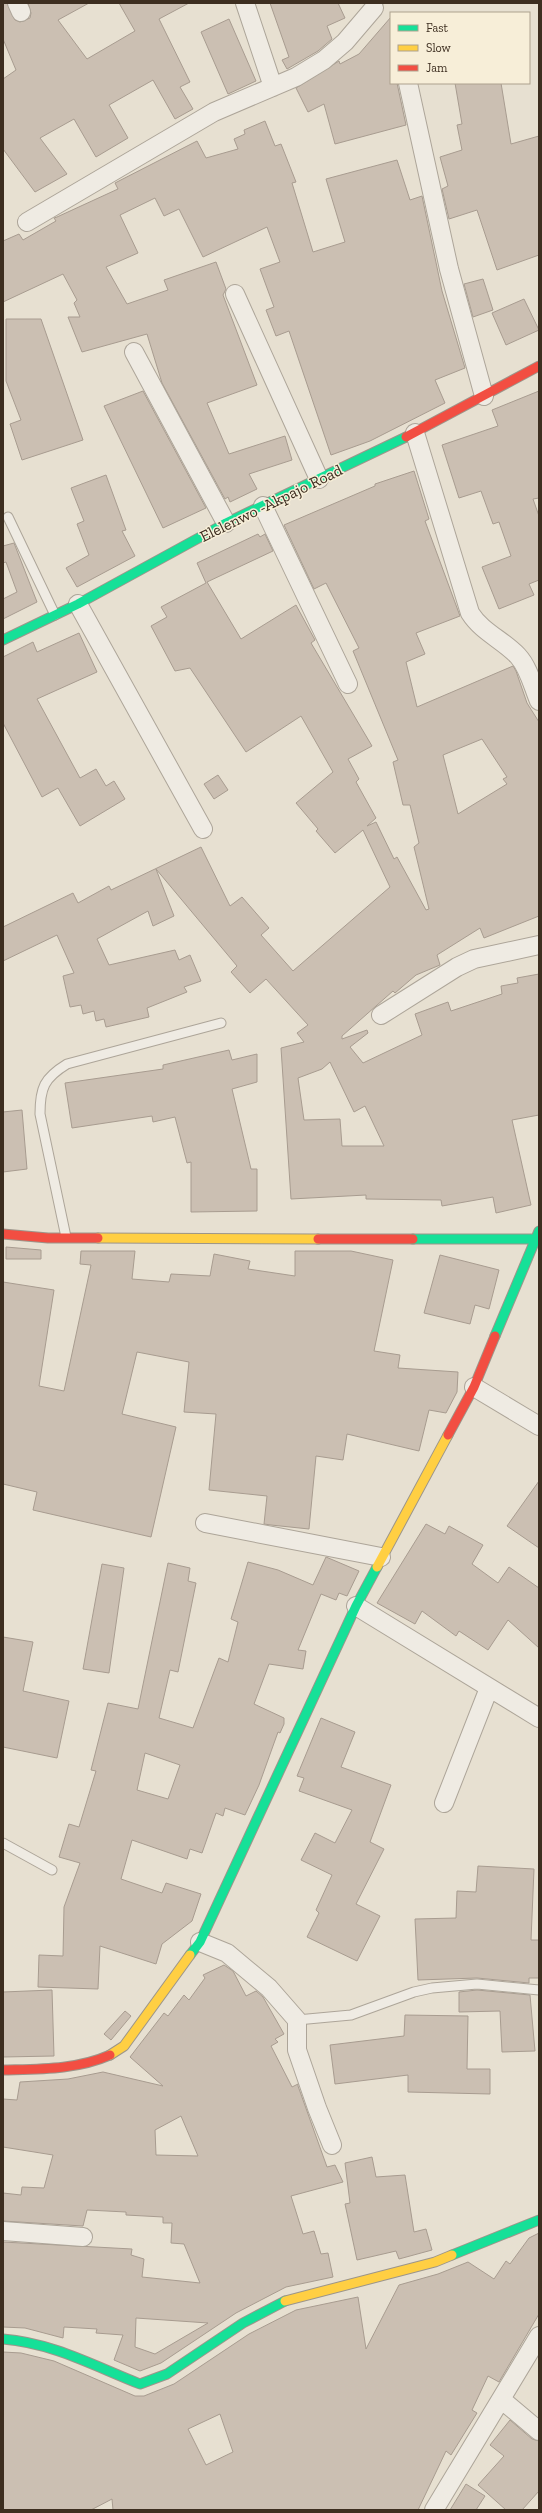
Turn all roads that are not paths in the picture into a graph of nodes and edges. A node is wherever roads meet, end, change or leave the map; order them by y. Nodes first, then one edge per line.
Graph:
1 (245, 3) edge
2 (374, 8) dead end
3 (408, 84) edge
4 (272, 87) junction
5 (27, 222) dead end
6 (235, 294) dead end
7 (134, 352) dead end
8 (539, 366) edge
9 (484, 396) junction
10 (415, 433) junction
11 (319, 479) junction
12 (263, 506) junction
13 (8, 517) dead end
14 (226, 523) junction
15 (78, 604) junction
16 (55, 614) junction
17 (3, 640) edge
18 (348, 684) dead end
19 (539, 701) edge
20 (203, 829) dead end
21 (539, 945) edge
22 (381, 1015) dead end
23 (221, 1023) dead end
24 (3, 1234) edge
25 (537, 1236) edge
26 (66, 1237) junction
27 (474, 1387) junction
28 (539, 1426) edge
29 (205, 1523) dead end
30 (381, 1557) junction
31 (356, 1606) junction
32 (489, 1688) junction
33 (539, 1718) edge
34 (444, 1803) dead end
35 (3, 1846) edge
36 (52, 1870) dead end
37 (200, 1942) junction
38 (539, 1990) edge
39 (297, 2020) junction
40 (3, 2070) edge
41 (332, 2145) dead end
42 (539, 2220) edge
43 (3, 2231) edge
44 (83, 2237) dead end
45 (539, 2336) edge
46 (3, 2339) edge
47 (502, 2400) junction
48 (539, 2431) edge
49 (434, 2510) edge

1 - 4 street
2 - 4 street
3 - 9 street
4 - 5 street
6 - 11 street
7 - 14 street
8 - 9 street, Elelenwo -Akpajo Road
9 - 10 street, Elelenwo -Akpajo Road
10 - 11 street, Elelenwo -Akpajo Road
10 - 19 street
11 - 12 street, Elelenwo -Akpajo Road
12 - 14 street, Elelenwo -Akpajo Road
12 - 18 street
13 - 16 lane
14 - 15 street, Elelenwo -Akpajo Road
15 - 16 street, Elelenwo -Akpajo Road
15 - 20 street
16 - 17 street, Elelenwo -Akpajo Road
21 - 22 street
23 - 26 lane
24 - 26 street
25 - 26 street
25 - 27 street
27 - 28 street
27 - 30 street
29 - 30 street
30 - 31 street
31 - 32 street
31 - 37 street
32 - 33 street
32 - 34 street
35 - 36 lane
37 - 39 street
37 - 40 street
38 - 39 lane
39 - 41 street
42 - 46 street
43 - 44 street
45 - 47 street
47 - 48 street
47 - 49 street

